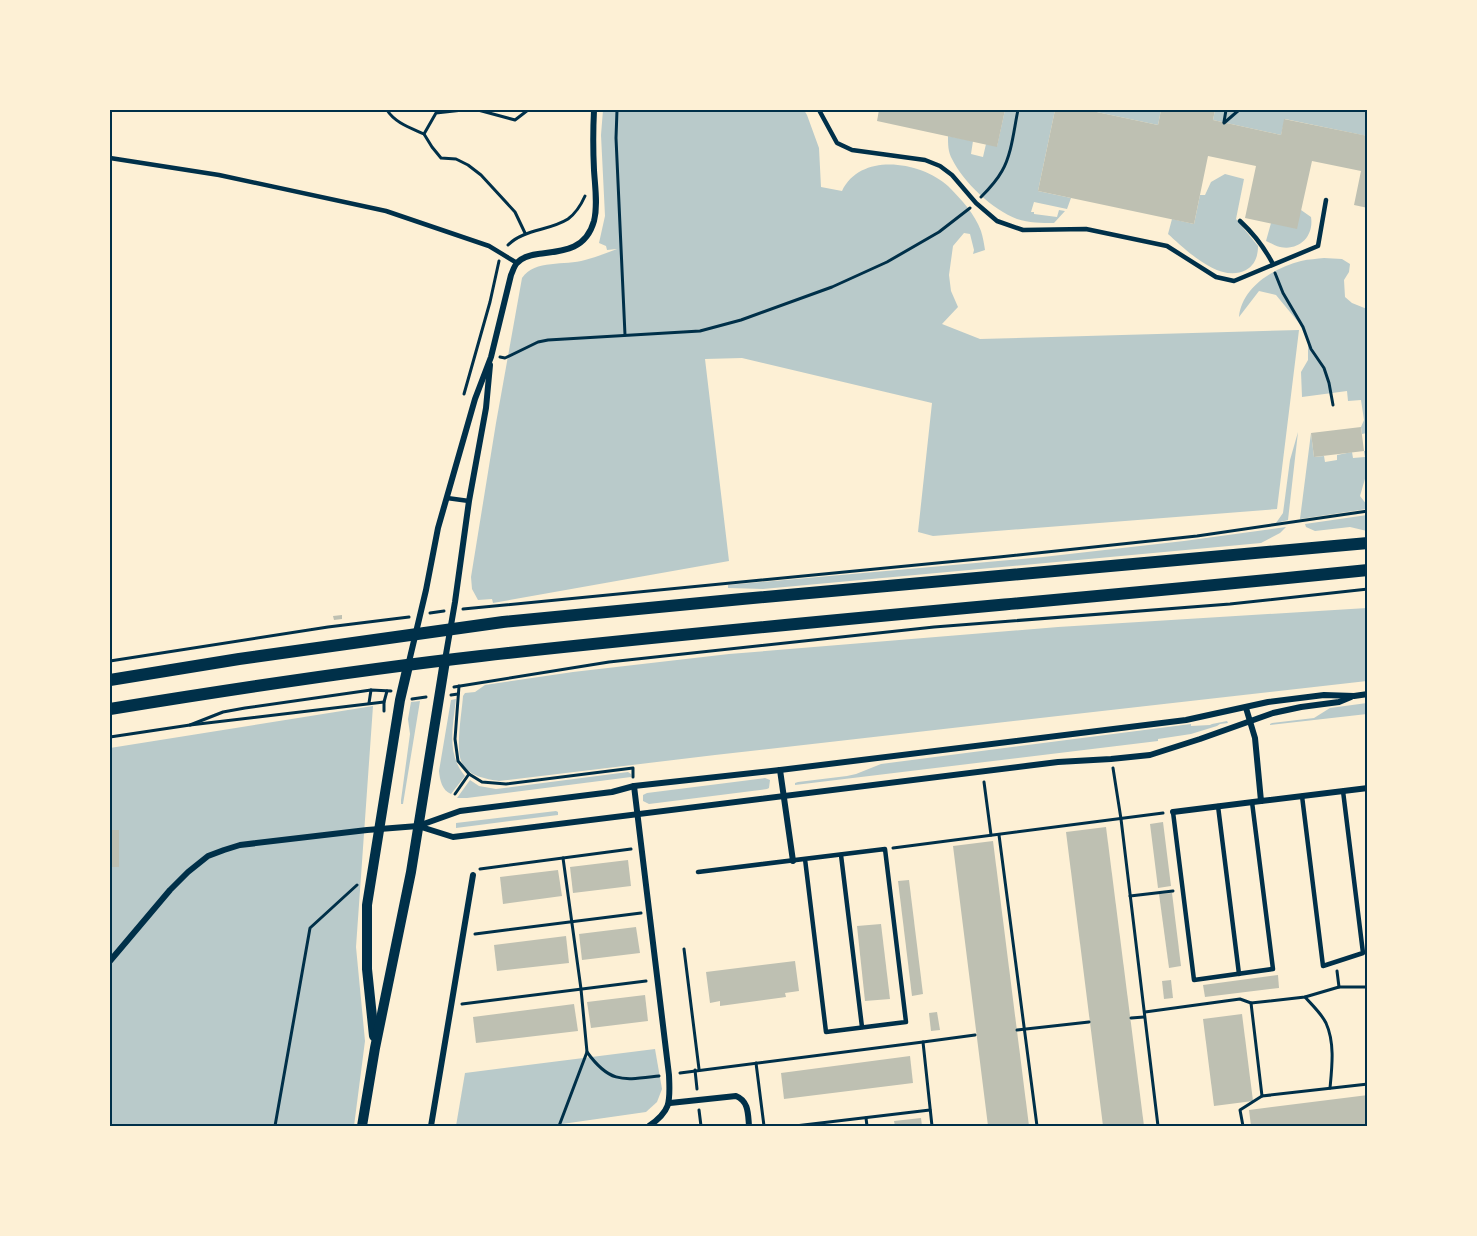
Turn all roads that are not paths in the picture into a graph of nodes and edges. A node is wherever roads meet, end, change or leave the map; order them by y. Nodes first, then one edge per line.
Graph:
1 (594, 110) edge
2 (819, 110) edge
3 (110, 158) edge
4 (1326, 200) dead end
5 (1240, 221) dead end
6 (517, 263) junction
7 (1273, 264) junction
8 (491, 357) junction
9 (447, 498) junction
10 (469, 501) junction
11 (1368, 543) edge
12 (1368, 570) edge
13 (451, 629) junction
14 (416, 634) junction
15 (445, 661) junction
16 (408, 666) junction
17 (110, 680) edge
18 (1368, 694) edge
19 (1354, 696) junction
20 (1246, 708) junction
21 (110, 709) edge
22 (1250, 720) junction
23 (780, 770) junction
24 (634, 786) junction
25 (1368, 788) edge
26 (1343, 791) junction
27 (784, 796) junction
28 (1302, 796) junction
29 (1261, 801) junction
30 (1252, 802) junction
31 (1218, 806) junction
32 (1173, 812) joint
33 (637, 814) junction
34 (418, 826) junction
35 (379, 830) junction
36 (841, 855) junction
37 (805, 859) junction
38 (793, 861) junction
39 (698, 872) dead end
40 (473, 875) road end
41 (110, 961) edge
42 (1239, 974) junction
43 (862, 1027) junction
44 (375, 1048) junction
45 (670, 1102) junction
46 (362, 1126) edge
47 (431, 1126) edge
48 (649, 1126) edge
49 (749, 1126) edge

1 - 6 street
2 - 7 lane
3 - 6 lane
4 - 7 lane
5 - 7 lane
6 - 8 street
8 - 9 street
8 - 10 street
9 - 10 lane
9 - 14 street
10 - 13 street
11 - 13 main road
12 - 15 main road
13 - 14 main road
13 - 15 street
14 - 16 street
14 - 17 main road
15 - 16 main road
15 - 34 street
16 - 21 main road
16 - 35 street
18 - 19 street
19 - 20 street
19 - 22 street
20 - 22 street
20 - 23 street
22 - 27 street
22 - 29 street
23 - 24 street
23 - 27 street
24 - 33 street
24 - 34 street
25 - 26 street
26 - 28 street
26 - 28 lane
27 - 33 street
27 - 38 street
28 - 29 street
29 - 30 street
30 - 31 street
30 - 42 lane
31 - 32 street
31 - 42 lane
32 - 42 lane
33 - 34 street
33 - 45 street
34 - 35 street
34 - 44 street
35 - 41 street
35 - 44 street
36 - 37 lane
36 - 43 lane
36 - 43 lane
37 - 38 lane
37 - 43 lane
38 - 39 lane
40 - 47 street
44 - 46 street
45 - 48 street
45 - 49 street

